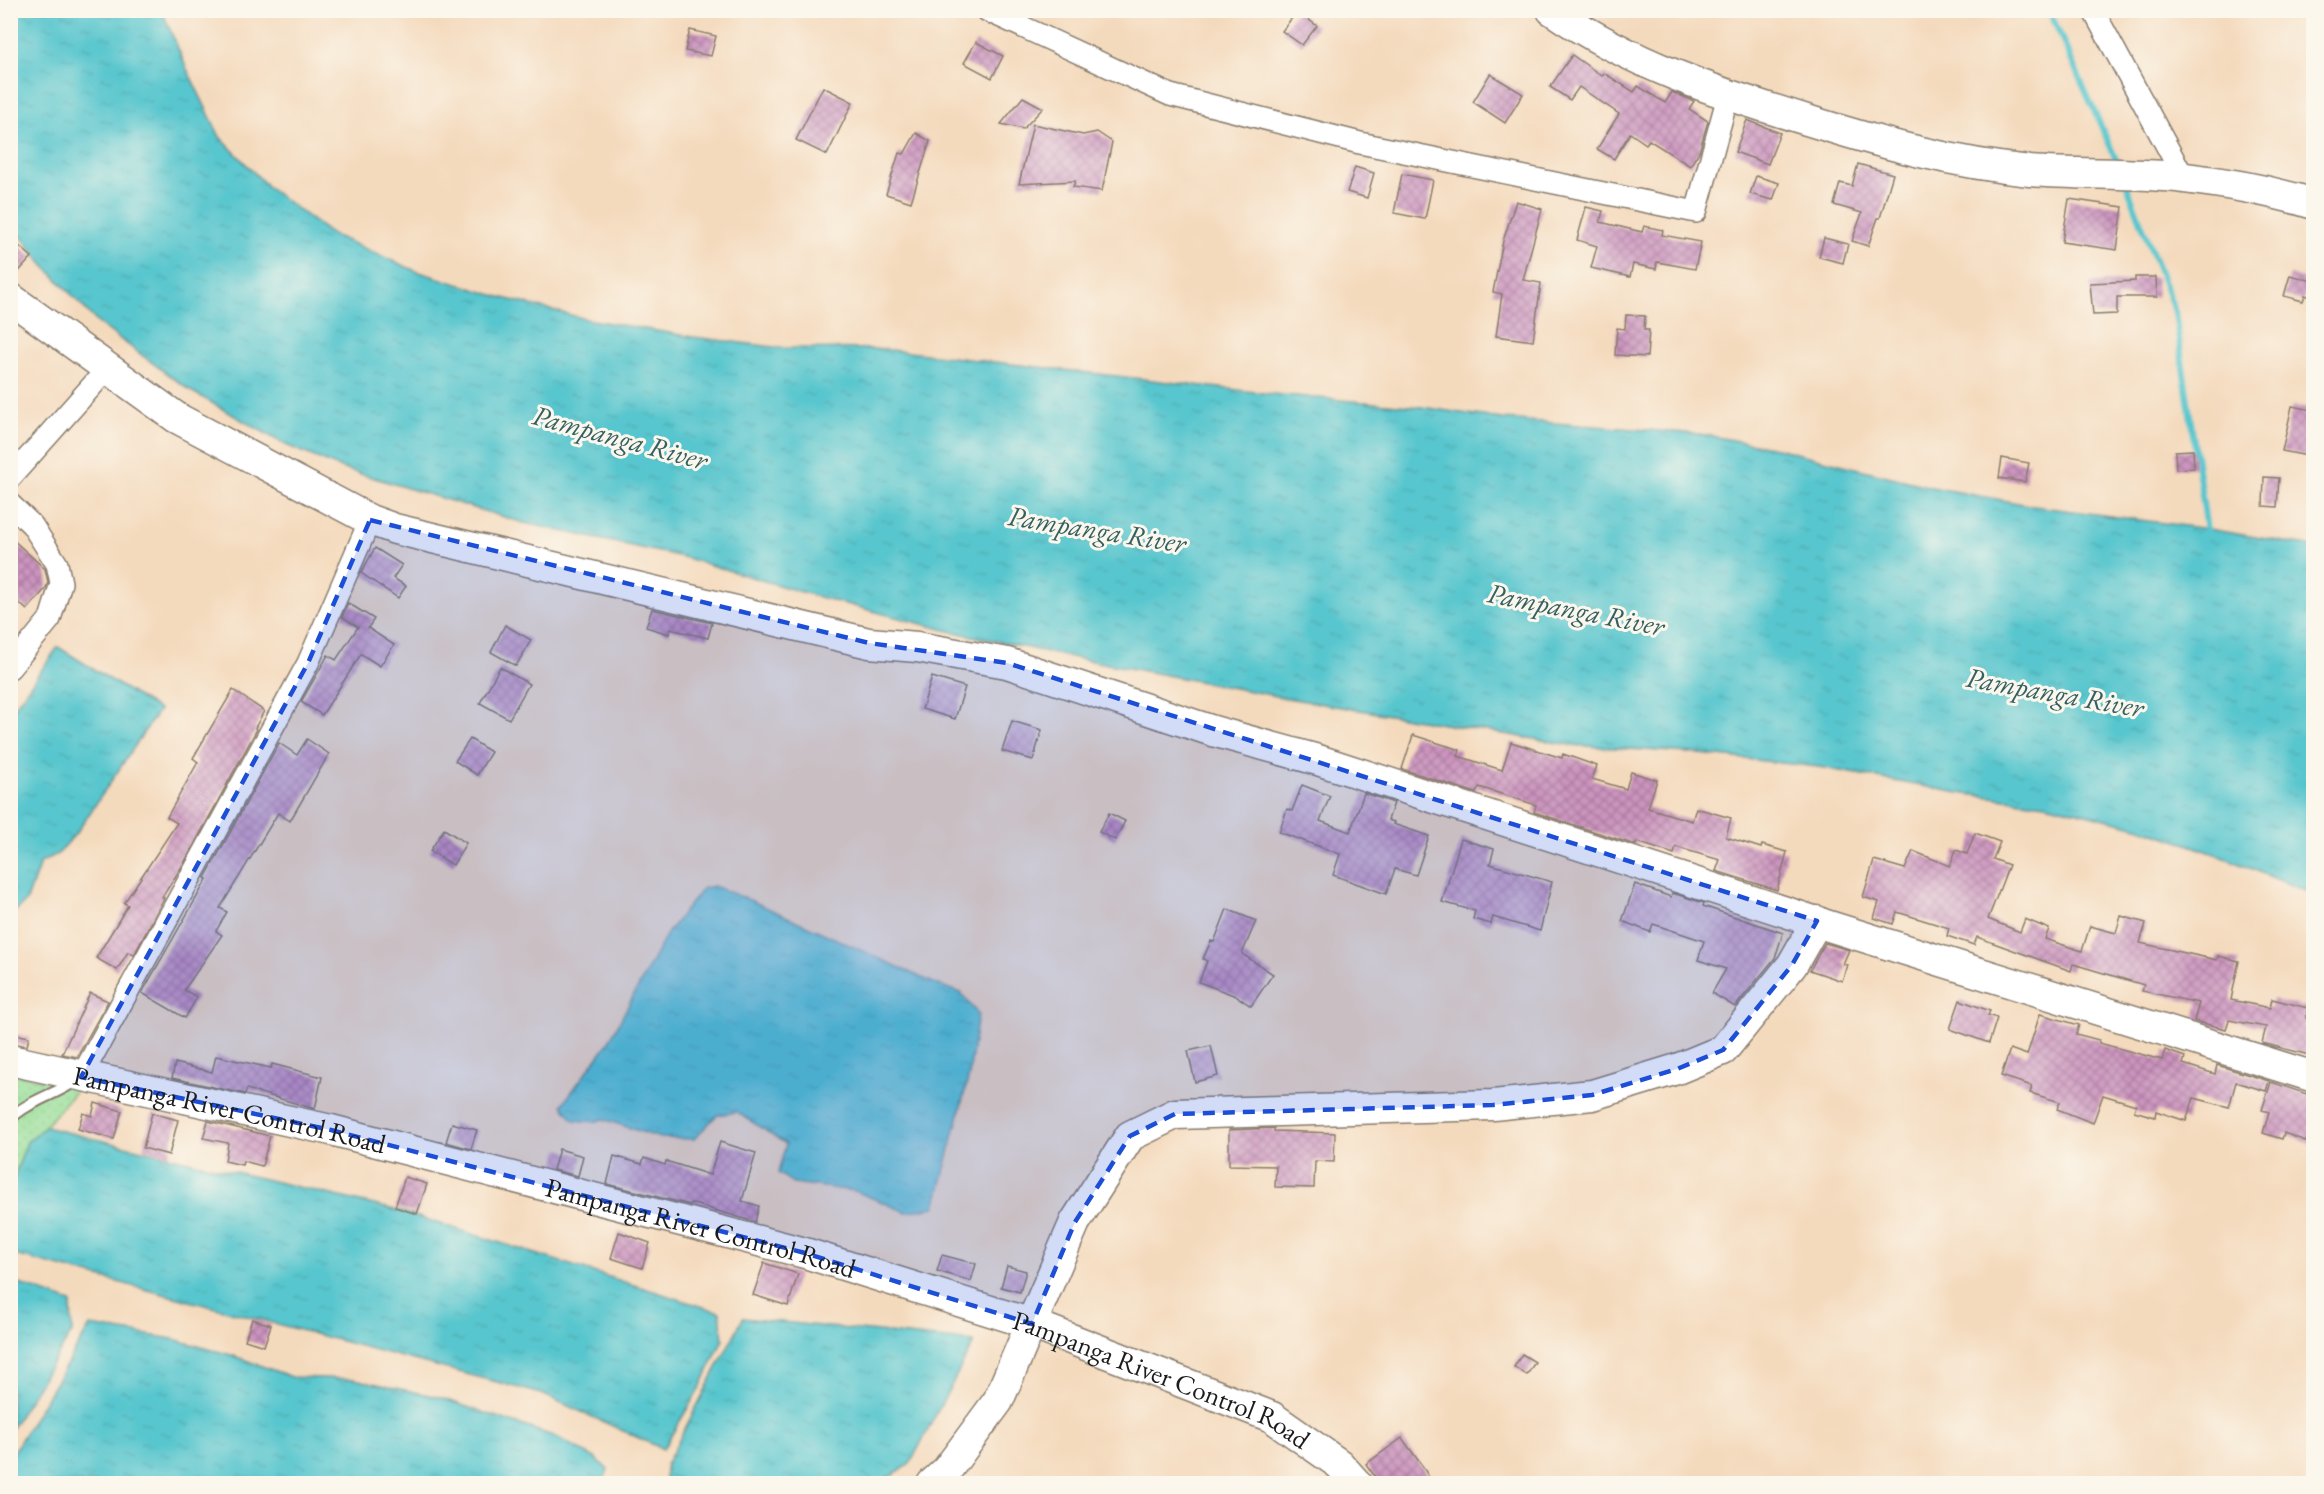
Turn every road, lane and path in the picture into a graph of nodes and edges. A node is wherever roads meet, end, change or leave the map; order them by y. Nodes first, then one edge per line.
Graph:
1 (986, 10) edge
2 (1552, 10) edge
3 (2093, 10) edge
4 (1728, 96) junction
5 (2184, 178) junction
6 (2313, 204) edge
7 (10, 298) edge
8 (108, 368) junction
9 (10, 478) edge
10 (10, 504) edge
11 (370, 520) junction
12 (10, 668) edge
13 (1817, 921) junction
14 (10, 1060) edge
15 (81, 1077) junction
16 (2313, 1077) edge
17 (10, 1119) edge
18 (1032, 1324) junction
19 (932, 1484) edge
20 (1357, 1484) edge

1 - 4 street
2 - 4 street
3 - 5 street
4 - 5 street
5 - 6 street
7 - 8 street
8 - 9 street
8 - 11 street
10 - 12 street
11 - 13 street
11 - 15 street
13 - 16 street
13 - 18 street
14 - 15 street, Pampanga River Control Road
15 - 17 lane
15 - 18 street, Pampanga River Control Road
18 - 19 street
18 - 20 street, Pampanga River Control Road

